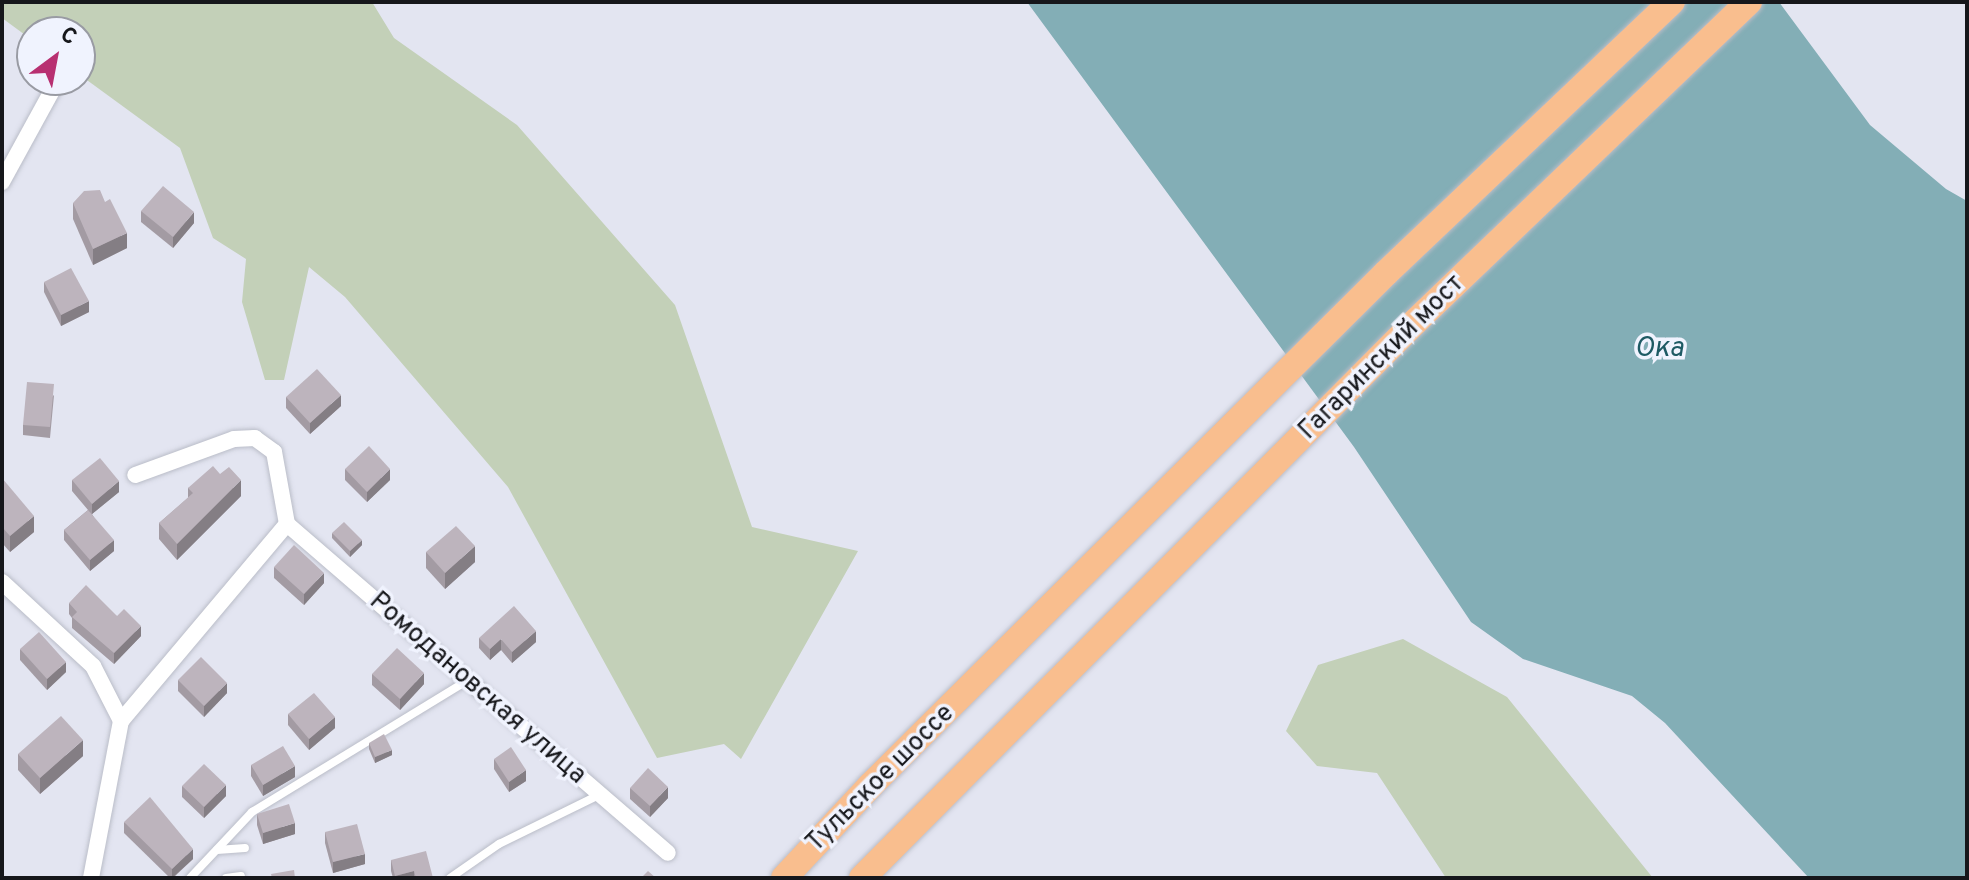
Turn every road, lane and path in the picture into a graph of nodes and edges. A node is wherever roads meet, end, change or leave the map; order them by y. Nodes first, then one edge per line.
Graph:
1 (1672, 2) edge
2 (1749, 2) edge
3 (49, 96) edge
4 (2, 182) edge
5 (135, 475) dead end
6 (287, 524) junction
7 (2, 582) edge
8 (467, 681) junction
9 (121, 721) junction
10 (600, 795) junction
11 (245, 848) dead end
12 (217, 850) junction
13 (668, 853) dead end
14 (241, 876) edge
15 (91, 878) edge
16 (190, 878) edge
17 (226, 878) edge
18 (450, 878) edge
19 (784, 878) edge
20 (862, 878) edge

1 - 19 main road, Тульское шоссе
2 - 20 main road, Гагаринский мост
3 - 4 street
5 - 6 street
6 - 8 street, Ромодановская улица
6 - 9 street
7 - 9 street
8 - 10 street, Ромодановская улица
8 - 12 lane
9 - 15 street
10 - 13 street, Ромодановская улица
10 - 18 lane
11 - 12 lane
12 - 16 lane
14 - 17 lane

